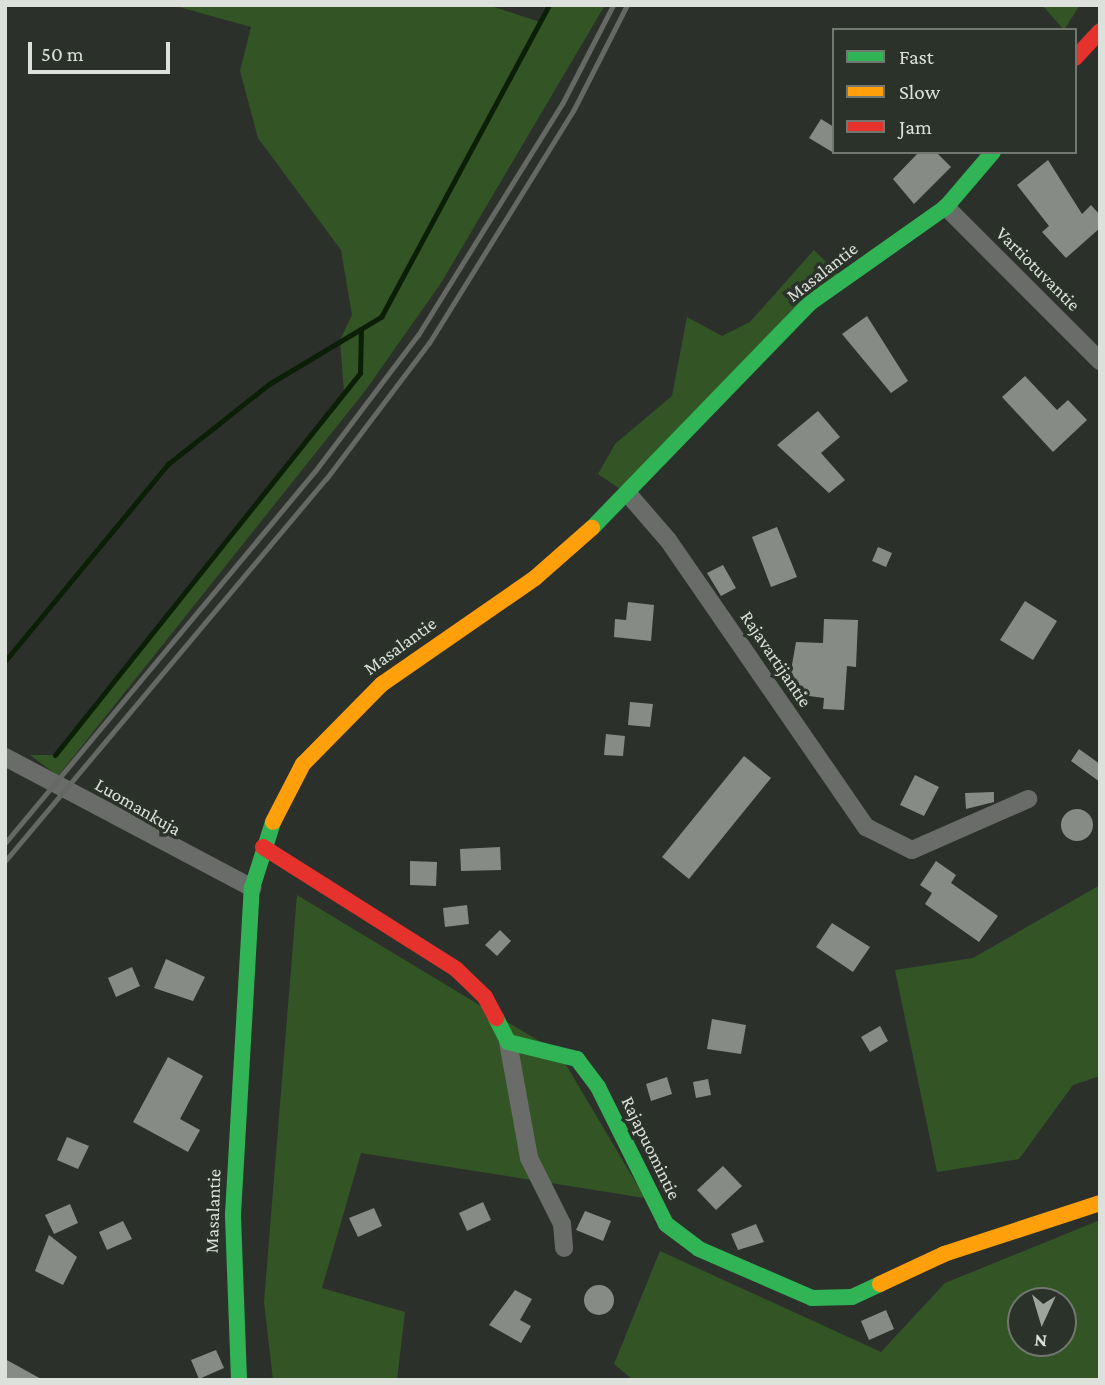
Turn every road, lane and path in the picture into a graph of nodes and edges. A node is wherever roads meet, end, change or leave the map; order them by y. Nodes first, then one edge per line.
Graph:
1 (1100, 31) edge
2 (1077, 56) edge
3 (991, 154) edge
4 (946, 207) junction
5 (1100, 360) edge
6 (629, 495) junction
7 (5, 757) edge
8 (1028, 799) dead end
9 (263, 847) junction
10 (252, 888) junction
11 (508, 1042) junction
12 (1100, 1203) edge
13 (564, 1248) dead end
14 (239, 1380) edge

1 - 2 street
3 - 4 street, Masalantie
4 - 5 street, Vartiotuvantie
4 - 6 street, Masalantie
6 - 8 street, Rajavartijantie
6 - 9 street, Masalantie
7 - 10 street, Luomankuja
9 - 10 street, Masalantie
9 - 11 street
10 - 14 street, Masalantie
11 - 12 street, Rajapuomintie
11 - 13 street

